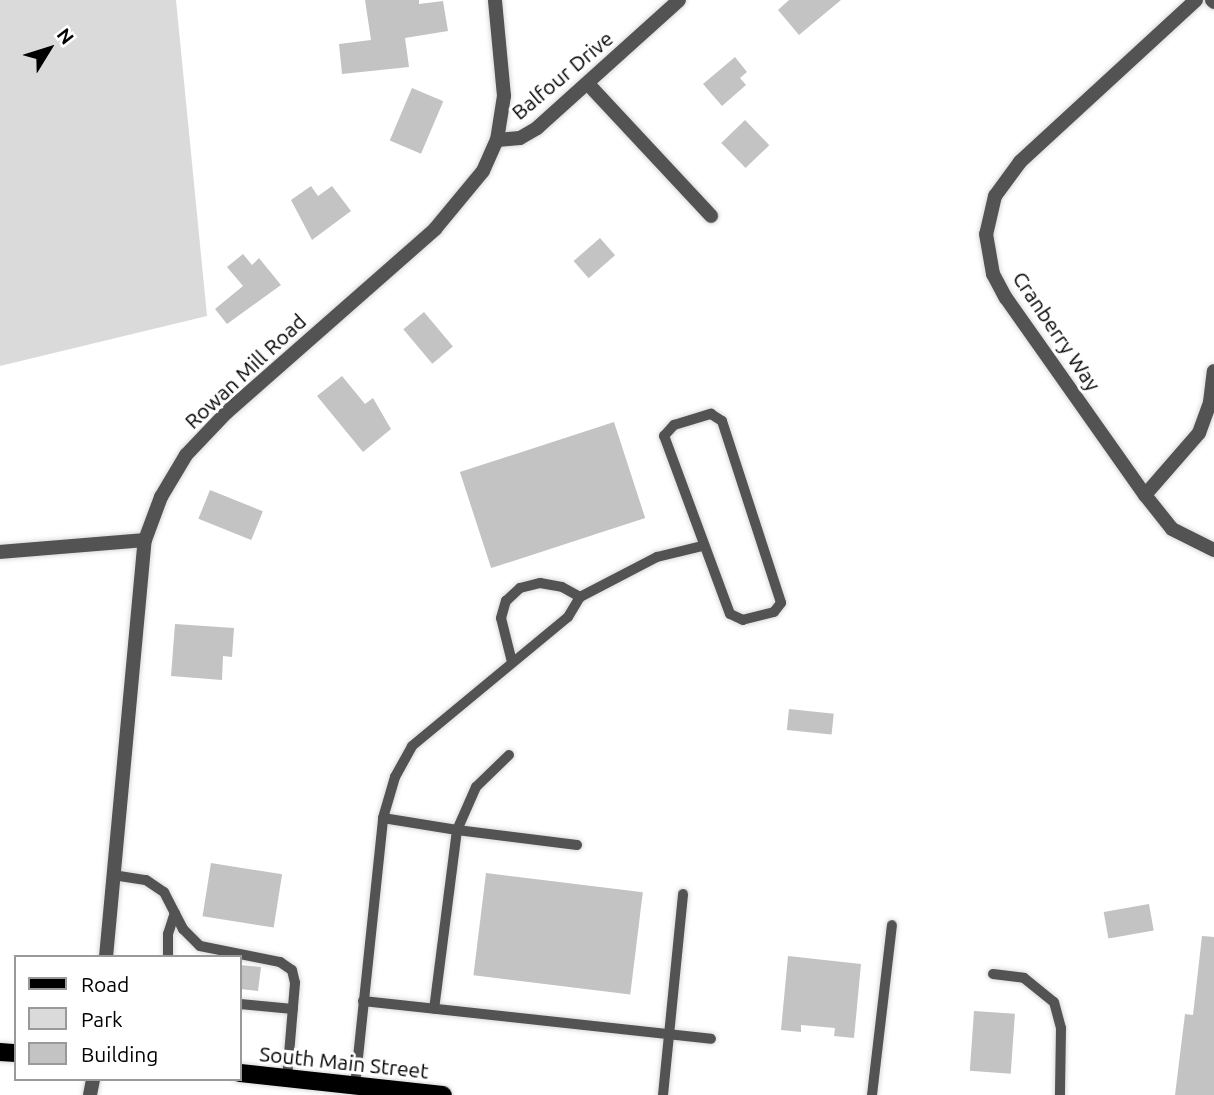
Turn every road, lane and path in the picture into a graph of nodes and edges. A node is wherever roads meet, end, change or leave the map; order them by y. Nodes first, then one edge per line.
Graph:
1 (495, 0) edge
2 (679, 0) edge
3 (1196, 0) edge
4 (589, 85) junction
5 (497, 140) junction
6 (711, 216) dead end
7 (1214, 372) edge
8 (1145, 495) junction
9 (145, 540) junction
10 (702, 546) junction
11 (1214, 550) edge
12 (0, 552) edge
13 (580, 597) junction
14 (512, 662) junction
15 (509, 755) dead end
16 (383, 818) junction
17 (457, 830) junction
18 (577, 845) dead end
19 (113, 875) junction
20 (683, 894) dead end
21 (175, 913) junction
22 (892, 925) dead end
23 (106, 955) edge
24 (168, 955) edge
25 (993, 974) dead end
26 (363, 1000) junction
27 (242, 1004) edge
28 (293, 1009) junction
29 (434, 1009) junction
30 (669, 1034) junction
31 (712, 1039) dead end
32 (242, 1073) edge
33 (287, 1079) junction
34 (355, 1086) junction
35 (415, 1093) edge
36 (443, 1095) edge
37 (663, 1095) edge
38 (872, 1095) edge
39 (1060, 1095) edge

1 - 5 street, Rowan Mill Road
2 - 4 street, Balfour Drive
3 - 8 street, Cranberry Way
4 - 5 street, Balfour Drive
4 - 6 street
5 - 9 street, Rowan Mill Road
7 - 8 street
8 - 11 street, Cranberry Way
9 - 12 street
9 - 19 street, Rowan Mill Road
10 - 10 lane
10 - 13 lane
13 - 14 lane
13 - 14 lane
14 - 16 lane
15 - 17 lane
16 - 17 lane
16 - 26 lane
17 - 18 lane
17 - 29 lane
19 - 21 lane
19 - 23 street, Rowan Mill Road
20 - 30 lane
21 - 24 lane
21 - 28 lane
22 - 38 lane
25 - 39 lane
26 - 29 lane
26 - 34 lane
27 - 28 lane
28 - 33 lane
29 - 30 lane
30 - 31 lane
30 - 37 lane
32 - 33 main road, South Main Street
33 - 34 main road, South Main Street
34 - 35 main road, South Main Street
35 - 36 main road, South Main Street

